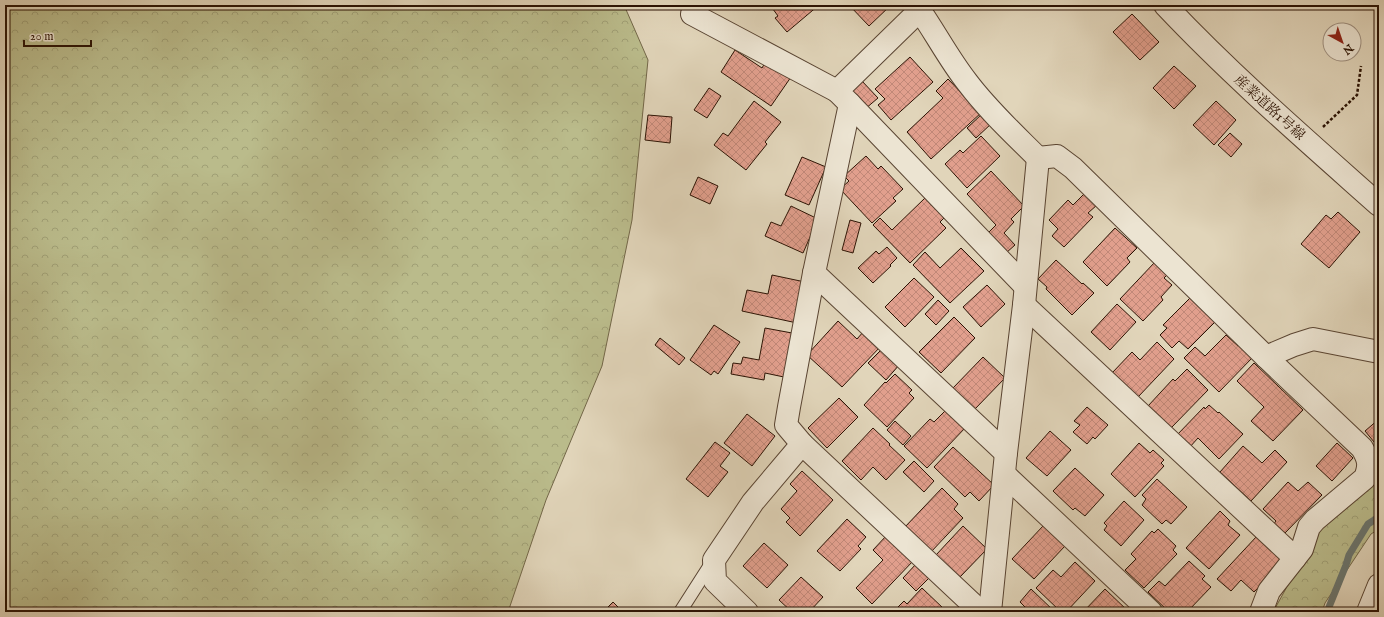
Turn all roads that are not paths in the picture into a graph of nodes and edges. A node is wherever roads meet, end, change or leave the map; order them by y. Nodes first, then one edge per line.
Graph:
1 (1165, 5) edge
2 (918, 8) edge
3 (692, 14) dead end
4 (843, 98) junction
5 (1038, 158) junction
6 (1379, 205) edge
7 (814, 273) junction
8 (1024, 295) junction
9 (1379, 352) edge
10 (1266, 357) junction
11 (802, 444) junction
12 (1006, 452) junction
13 (1004, 474) junction
14 (1295, 558) junction
15 (714, 560) junction
16 (1379, 585) edge
17 (680, 612) edge
18 (747, 612) edge
19 (981, 612) edge
20 (990, 612) edge
21 (1151, 612) edge
22 (1261, 612) edge
23 (1368, 612) edge

1 - 6 street, 産業道路1号線
2 - 4 street
2 - 5 street
3 - 4 street
4 - 7 street
4 - 8 street
5 - 8 street
5 - 10 street
7 - 11 street
7 - 12 street
8 - 12 street
8 - 14 street
9 - 10 street
10 - 14 street
11 - 15 street
11 - 19 street
12 - 13 street
13 - 20 street
13 - 21 street
14 - 22 street
15 - 17 lane
15 - 18 street
16 - 23 street

